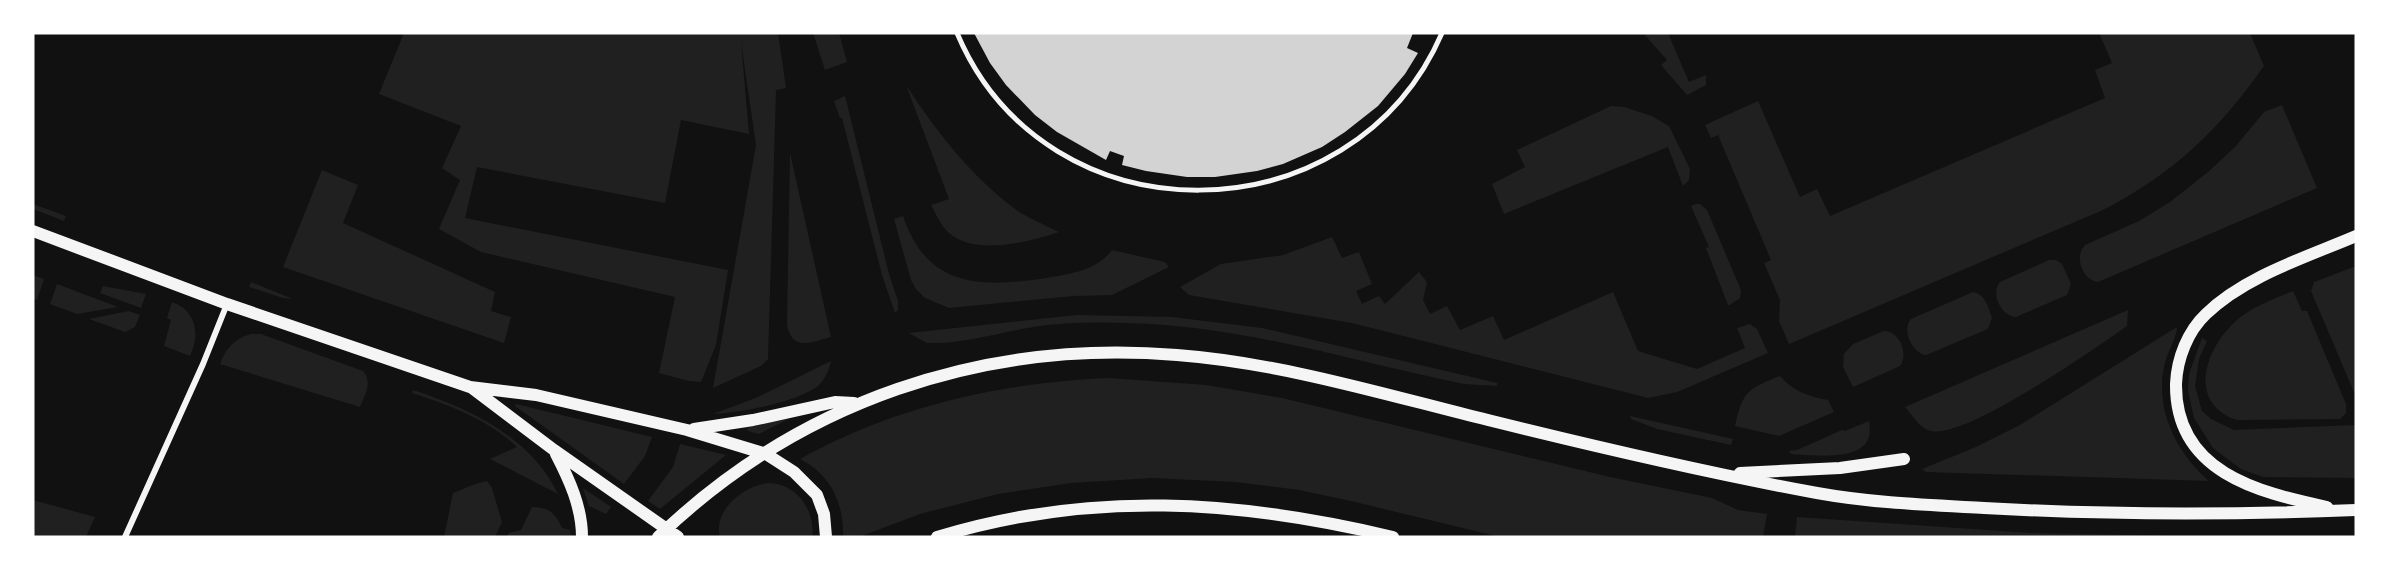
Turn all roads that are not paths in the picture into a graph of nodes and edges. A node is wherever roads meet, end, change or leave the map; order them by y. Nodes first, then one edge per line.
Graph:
1 (957, 33) edge
2 (1442, 33) edge
3 (33, 231) edge
4 (2356, 236) edge
5 (227, 304) junction
6 (470, 387) junction
7 (857, 403) junction
8 (687, 430) junction
9 (554, 450) junction
10 (766, 454) junction
11 (1904, 459) dead end
12 (1721, 474) junction
13 (2351, 511) edge
14 (1358, 529) junction
15 (663, 533) edge
16 (125, 537) edge
17 (582, 537) edge
18 (678, 537) edge
19 (826, 537) edge
20 (937, 537) edge
21 (1372, 537) edge
22 (1393, 537) edge

1 - 2 street
3 - 5 main road
4 - 13 main road
5 - 6 main road
5 - 16 street
6 - 8 main road
6 - 9 main road
7 - 8 main road
7 - 10 main road
7 - 12 main road
8 - 10 main road
9 - 15 main road
9 - 17 main road
10 - 15 main road
10 - 19 main road
11 - 12 main road
12 - 13 main road
14 - 20 main road
14 - 21 street
14 - 22 main road
15 - 18 main road

